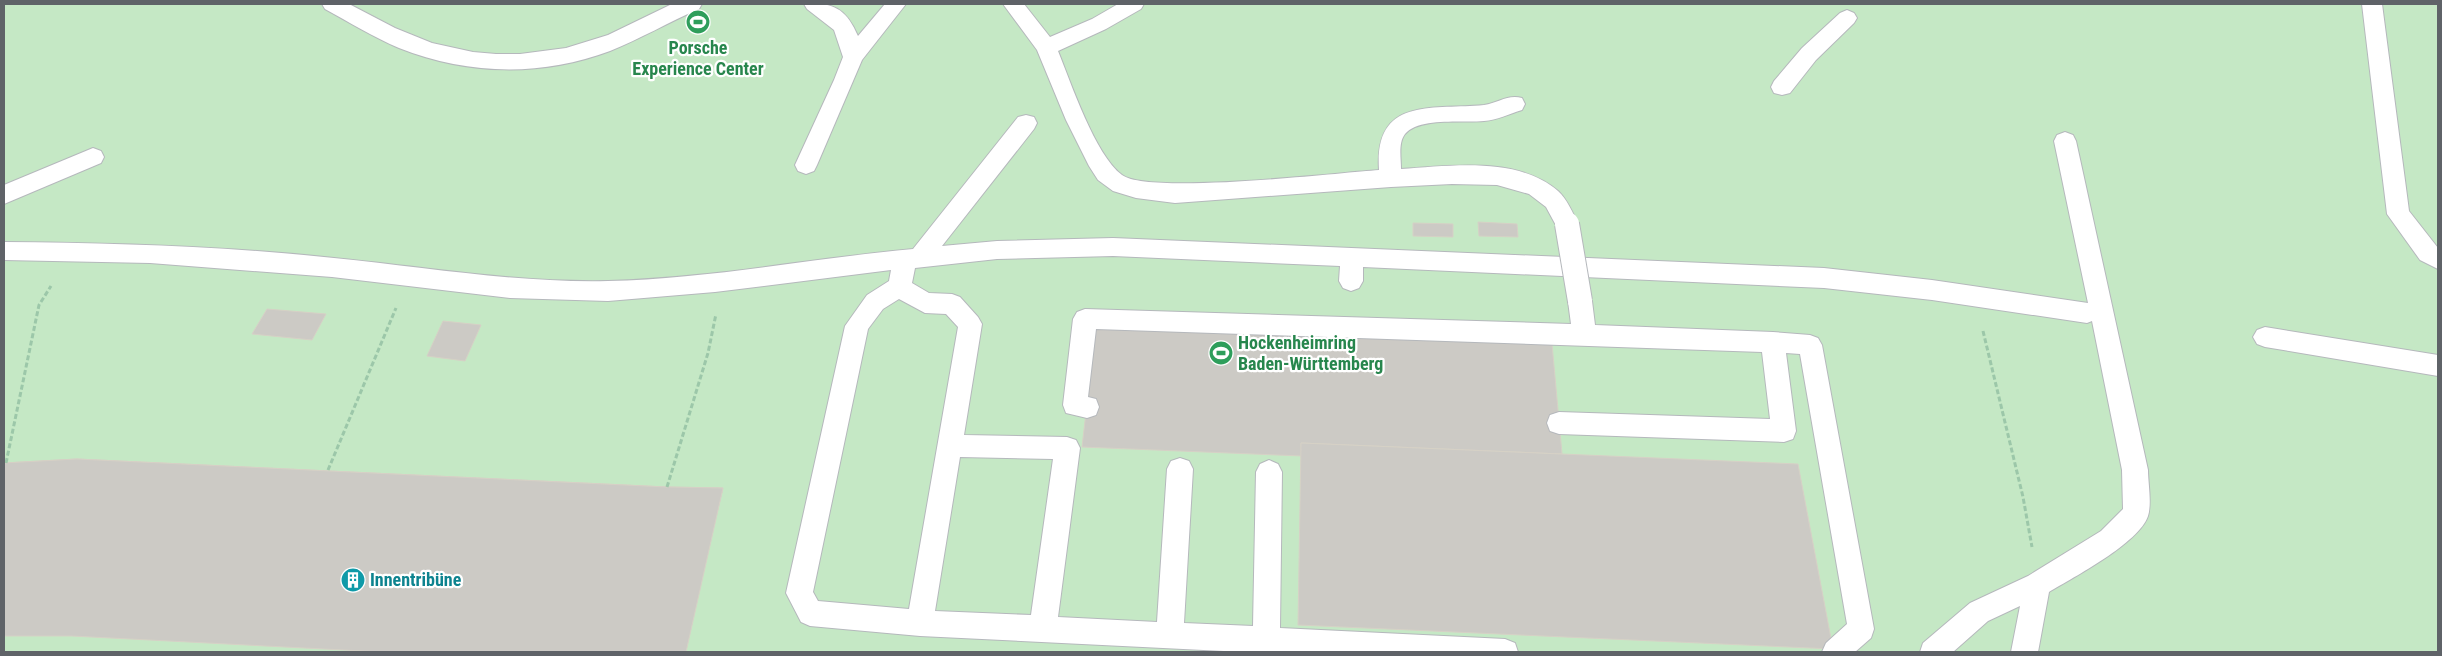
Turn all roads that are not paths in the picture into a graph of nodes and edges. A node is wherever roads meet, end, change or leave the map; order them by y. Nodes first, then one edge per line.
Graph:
1 (332, 4) edge
2 (692, 4) edge
3 (814, 4) edge
4 (896, 4) edge
5 (1013, 4) edge
6 (1134, 4) edge
7 (2372, 4) edge
8 (1847, 18) dead end
9 (1046, 47) junction
10 (853, 56) junction
11 (1782, 87) dead end
12 (1514, 104) dead end
13 (1026, 123) dead end
14 (2065, 141) dead end
15 (93, 157) dead end
16 (806, 165) dead end
17 (1391, 178) junction
18 (4, 195) edge
19 (4, 251) edge
20 (913, 258) junction
21 (2438, 259) edge
22 (899, 287) junction
23 (2087, 313) dead end
24 (1584, 335) junction
25 (2265, 337) dead end
26 (1773, 342) junction
27 (2438, 366) edge
28 (1087, 406) dead end
29 (1560, 423) dead end
30 (950, 446) junction
31 (1180, 470) dead end
32 (1269, 472) dead end
33 (2037, 585) junction
34 (920, 623) junction
35 (1042, 629) junction
36 (1170, 636) junction
37 (1266, 642) junction
38 (1505, 652) edge
39 (1836, 652) edge
40 (1933, 652) edge
41 (2025, 652) edge

1 - 2 lane
3 - 10 lane
4 - 10 lane
5 - 9 lane
6 - 9 lane
7 - 21 lane
8 - 11 lane
9 - 17 lane
10 - 16 lane
12 - 17 lane
13 - 20 lane
14 - 33 lane
15 - 18 lane
17 - 24 lane, bridge
19 - 20 lane
20 - 22 lane
20 - 23 lane
22 - 30 lane
22 - 34 lane
24 - 26 lane
24 - 28 lane
25 - 27 lane
26 - 29 lane
26 - 39 lane
30 - 34 lane
30 - 35 lane
31 - 36 lane
32 - 37 lane
33 - 40 lane
33 - 41 lane
34 - 35 lane
35 - 36 lane
36 - 37 lane
37 - 38 lane

